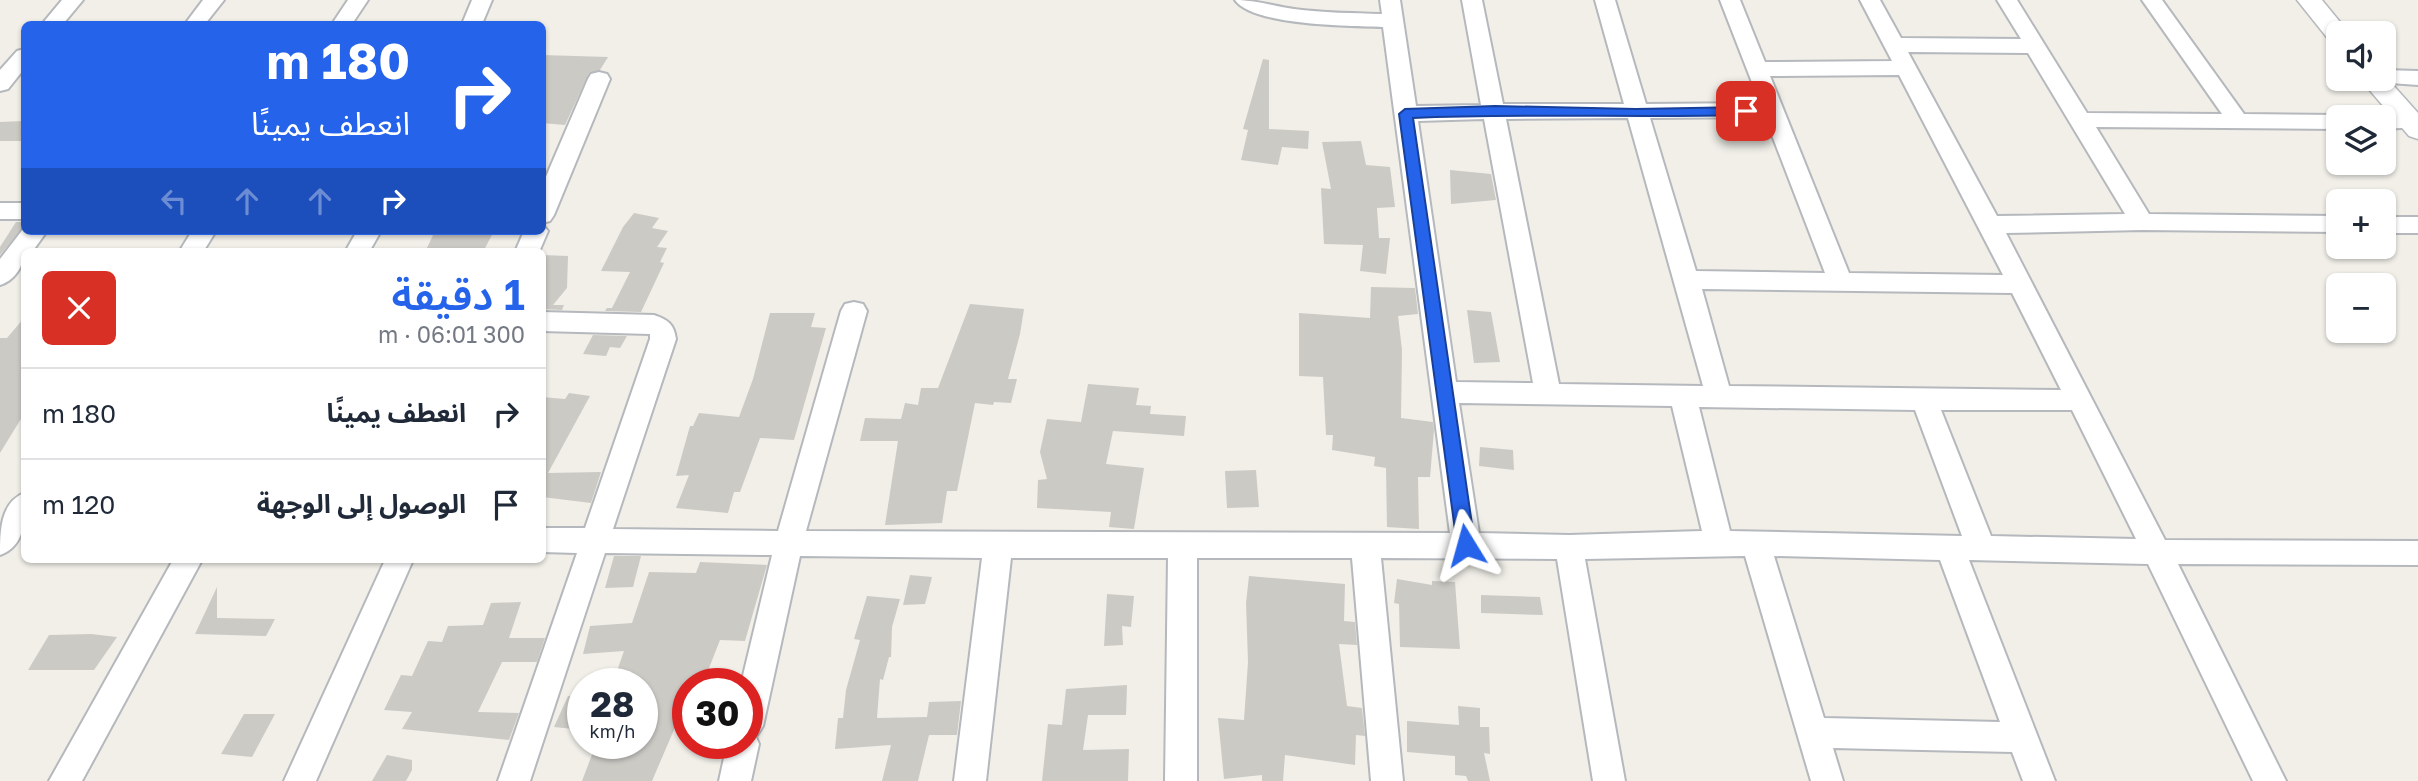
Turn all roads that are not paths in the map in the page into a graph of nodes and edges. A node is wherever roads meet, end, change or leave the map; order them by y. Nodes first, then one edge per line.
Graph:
1 (73, 0) edge
2 (214, 0) edge
3 (358, 0) edge
4 (482, 0) edge
5 (1245, 0) edge
6 (1472, 0) edge
7 (1605, 0) edge
8 (1730, 0) edge
9 (1870, 0) edge
10 (2007, 0) edge
11 (2152, 0) edge
12 (2309, 0) edge
13 (1392, 11) edge
14 (55, 21) edge
15 (197, 21) edge
16 (344, 21) edge
17 (473, 21) edge
18 (2326, 21) edge
19 (2035, 46) junction
20 (1900, 57) junction
21 (21, 60) edge
22 (1758, 69) junction
23 (2396, 77) edge
24 (2418, 78) edge
25 (599, 79) dead end
26 (0, 84) edge
27 (2383, 91) edge
28 (1495, 110) junction
29 (1774, 110) junction
30 (1636, 113) junction
31 (1405, 114) junction
32 (2080, 120) junction
33 (2238, 121) junction
34 (2326, 122) edge
35 (2396, 124) edge
36 (2414, 126) edge
37 (546, 205) edge
38 (0, 211) edge
39 (21, 211) edge
40 (2142, 222) junction
41 (2326, 224) edge
42 (1992, 225) junction
43 (2396, 225) edge
44 (2418, 225) edge
45 (21, 249) edge
46 (0, 276) edge
47 (1688, 280) junction
48 (1842, 283) junction
49 (2021, 284) junction
50 (854, 311) dead end
51 (546, 321) edge
52 (1445, 392) junction
53 (1548, 394) junction
54 (1683, 395) junction
55 (1719, 396) junction
56 (1924, 400) junction
57 (2078, 400) junction
58 (21, 511) edge
59 (7, 537) edge
60 (546, 540) edge
61 (593, 540) junction
62 (789, 542) junction
63 (1718, 543) junction
64 (1756, 543) junction
65 (1183, 545) junction
66 (1365, 545) junction
67 (1466, 545) junction
68 (998, 546) junction
69 (1569, 547) junction
70 (1949, 547) junction
71 (1981, 548) junction
72 (2158, 552) junction
73 (2418, 553) edge
74 (186, 563) edge
75 (398, 563) edge
76 (760, 668) edge
77 (1814, 733) junction
78 (2021, 737) junction
79 (740, 759) edge
80 (65, 781) edge
81 (300, 781) edge
82 (513, 781) edge
83 (735, 781) edge
84 (970, 781) edge
85 (1181, 781) edge
86 (1387, 781) edge
87 (1609, 781) edge
88 (1827, 781) edge
89 (2039, 781) edge
90 (2270, 781) edge

1 - 14 street
2 - 15 street
3 - 16 street
4 - 17 street
5 - 13 street
6 - 28 street
7 - 30 street
8 - 22 street
9 - 20 street
10 - 19 street
11 - 33 street
12 - 18 street
13 - 31 street
19 - 20 street
19 - 32 street
20 - 22 street
20 - 42 street
21 - 26 street
22 - 29 street
23 - 24 street
25 - 37 street
27 - 36 street
28 - 30 street
28 - 31 street
28 - 53 street
29 - 30 street
29 - 48 street
30 - 47 street
31 - 52 street
32 - 33 street
32 - 40 street
33 - 34 street
35 - 36 street
38 - 39 street
40 - 41 street
40 - 42 street
42 - 49 street
43 - 44 street
45 - 46 street
47 - 48 street
47 - 55 street
48 - 49 street
49 - 57 street
50 - 62 street
51 - 61 street
52 - 53 street
52 - 67 street
53 - 54 street
54 - 55 street
54 - 63 street
55 - 56 street
56 - 57 street
56 - 71 street
57 - 72 street
58 - 59 street
60 - 61 street
61 - 62 street
61 - 82 street
62 - 68 street
62 - 76 street
63 - 64 street
63 - 69 street
64 - 70 street
64 - 77 street
65 - 66 street
65 - 68 street
65 - 85 street
66 - 67 street
66 - 86 street
67 - 69 street
68 - 84 street
69 - 87 street
70 - 71 street
70 - 78 street
71 - 72 street
72 - 73 street
72 - 90 street
74 - 80 street
75 - 81 street
77 - 78 street
77 - 88 street
78 - 89 street
79 - 83 street

